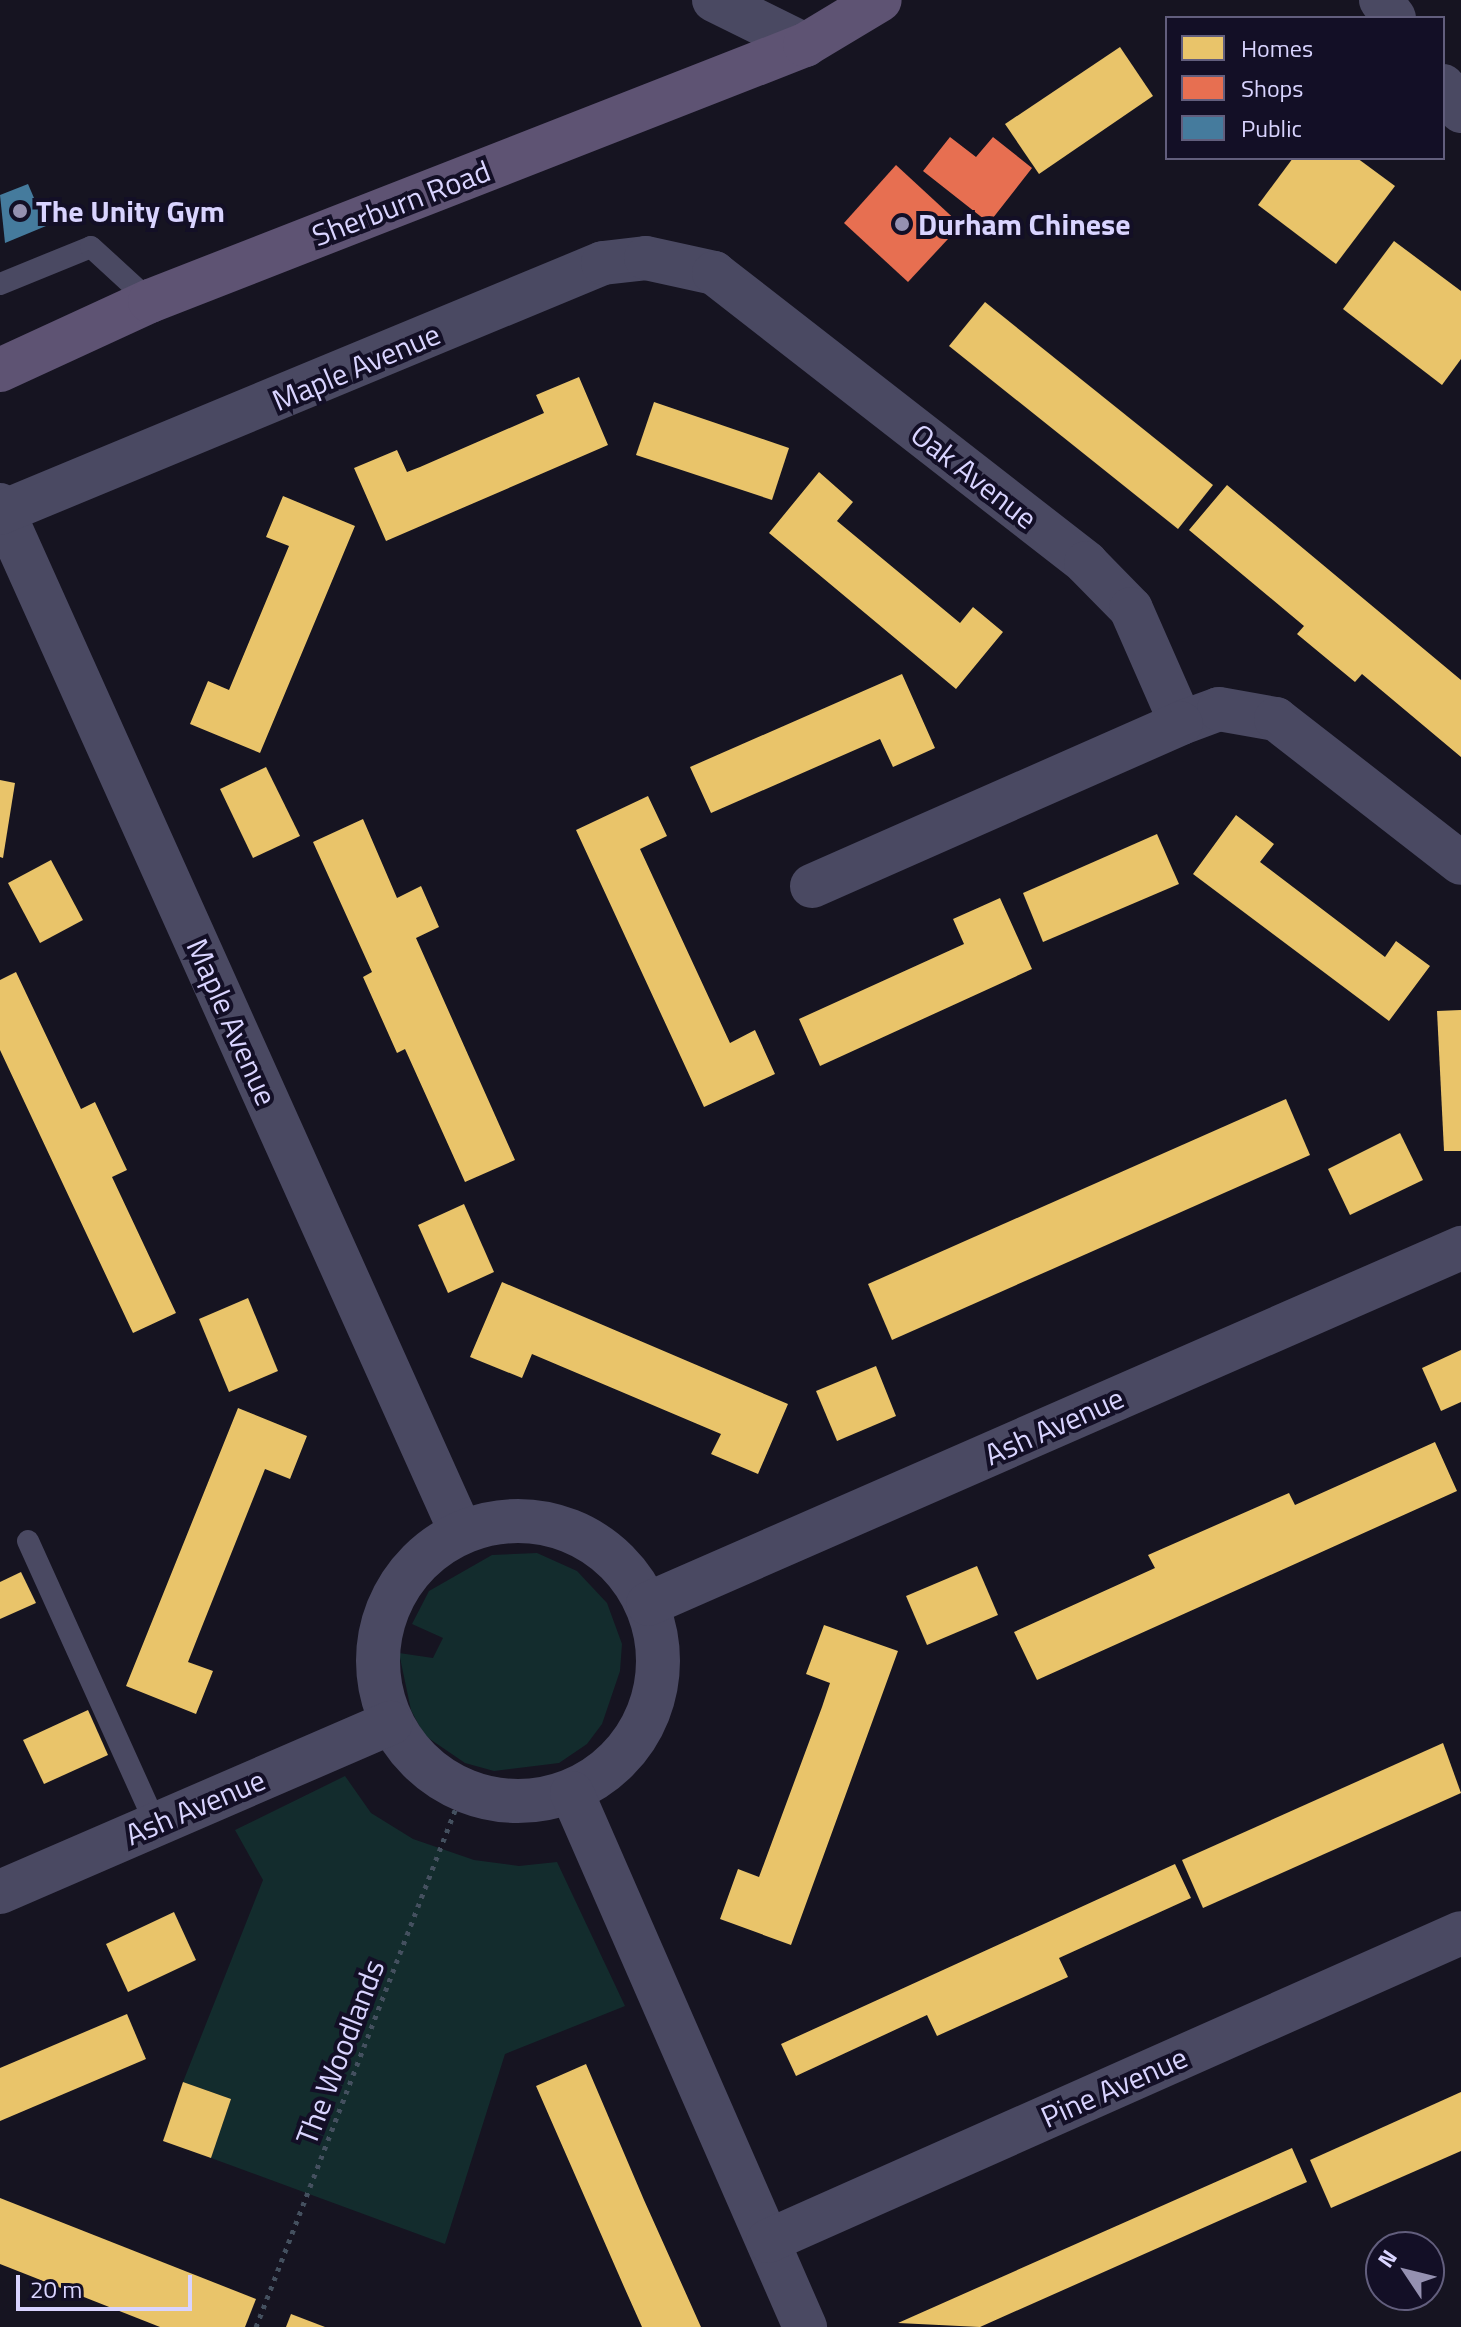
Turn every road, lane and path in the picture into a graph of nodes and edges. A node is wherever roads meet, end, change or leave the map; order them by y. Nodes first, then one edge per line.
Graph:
1 (714, 0) edge
2 (880, 0) edge
3 (805, 45) junction
4 (1445, 89) edge
5 (1461, 111) edge
6 (714, 273) joint
7 (0, 284) edge
8 (150, 301) junction
9 (0, 370) edge
10 (1, 510) edge
11 (1181, 723) junction
12 (1461, 863) edge
13 (812, 886) dead end
14 (1461, 1248) edge
15 (461, 1532) junction
16 (28, 1541) dead end
17 (648, 1604) junction
18 (391, 1723) junction
19 (462, 1792) junction
20 (572, 1793) junction
21 (156, 1824) junction
22 (0, 1892) edge
23 (1461, 1933) edge
24 (768, 2241) junction
25 (256, 2327) edge
26 (805, 2327) edge

1 - 3 street
2 - 3 main road, Sherburn Road
3 - 8 main road, Sherburn Road
4 - 5 street
6 - 10 street, Maple Avenue
6 - 11 street, Oak Avenue
7 - 8 lane
8 - 9 main road, Sherburn Road
10 - 15 street, Maple Avenue
11 - 12 street
11 - 13 street
14 - 17 street, Ash Avenue
15 - 17 street
15 - 18 street
16 - 21 lane
17 - 20 street
18 - 19 street
18 - 21 street, Ash Avenue
19 - 20 street
19 - 25 path, The Woodlands
20 - 24 street
21 - 22 street, Ash Avenue
23 - 24 street, Pine Avenue
24 - 26 street

